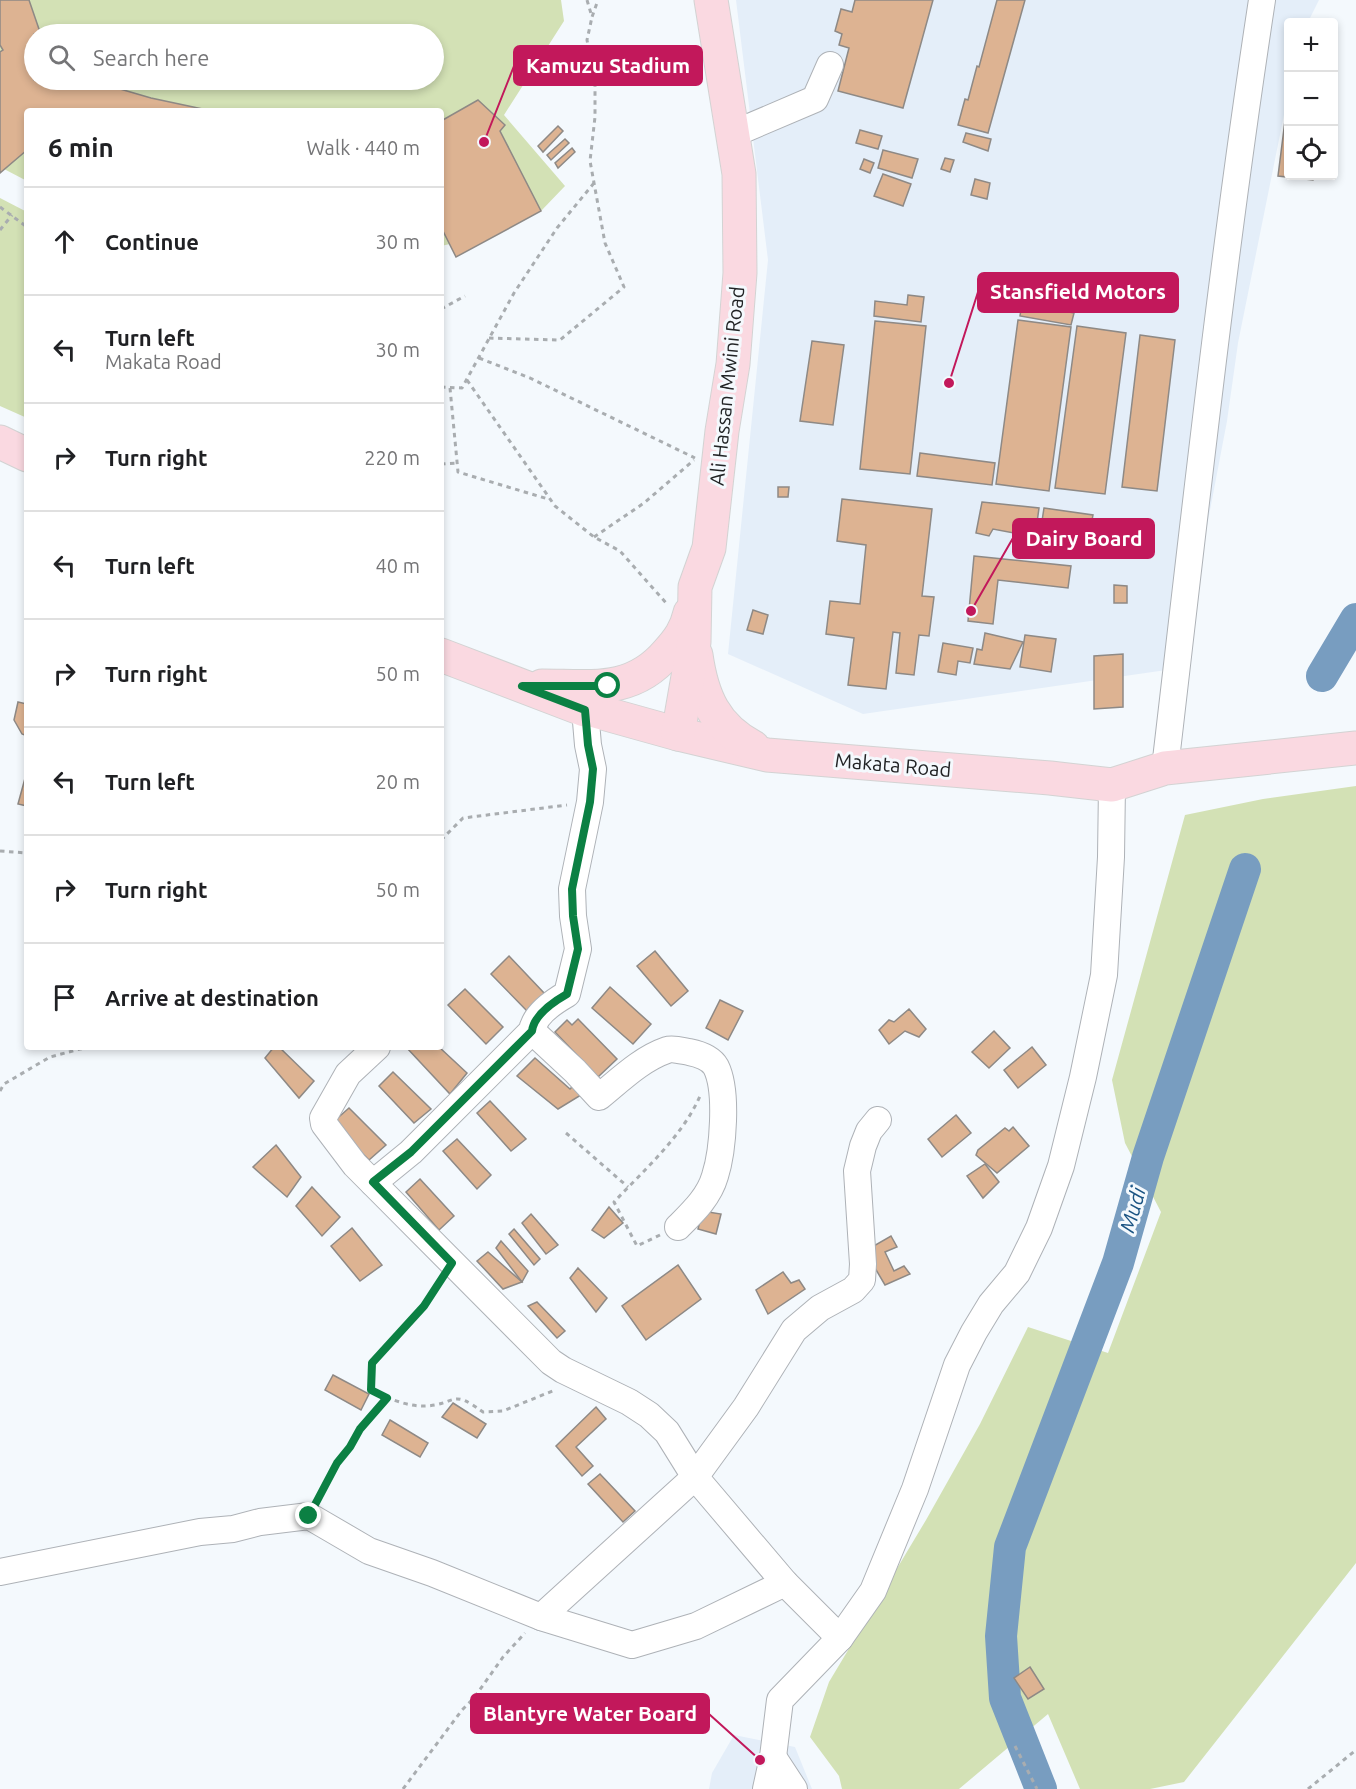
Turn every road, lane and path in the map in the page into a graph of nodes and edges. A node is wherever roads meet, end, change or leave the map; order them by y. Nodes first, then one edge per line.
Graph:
1 (587, 0) edge
2 (598, 0) edge
3 (711, 0) edge
4 (1262, 0) edge
5 (592, 17) junction
6 (830, 65) dead end
7 (733, 134) junction
8 (594, 183) junction
9 (0, 207) edge
10 (12, 215) junction
11 (24, 224) edge
12 (0, 230) edge
13 (465, 296) dead end
14 (444, 307) edge
15 (489, 338) junction
16 (479, 358) junction
17 (466, 380) junction
18 (444, 387) edge
19 (450, 388) junction
20 (722, 431) junction
21 (0, 442) edge
22 (24, 454) edge
23 (696, 458) junction
24 (457, 463) junction
25 (444, 464) edge
26 (550, 500) junction
27 (594, 537) junction
28 (690, 634) junction
29 (444, 656) edge
30 (522, 686) junction
31 (585, 710) junction
32 (678, 734) junction
33 (1356, 748) edge
34 (767, 755) junction
35 (1165, 768) junction
36 (1112, 785) junction
37 (590, 802) junction
38 (444, 837) edge
39 (0, 851) edge
40 (24, 853) edge
41 (532, 1031) junction
42 (76, 1050) edge
43 (374, 1050) edge
44 (714, 1065) junction
45 (0, 1091) edge
46 (878, 1120) dead end
47 (566, 1133) dead end
48 (373, 1182) junction
49 (628, 1187) junction
50 (678, 1227) joint
51 (452, 1263) junction
52 (582, 1379) junction
53 (387, 1398) junction
54 (695, 1477) junction
55 (309, 1516) junction
56 (0, 1572) edge
57 (785, 1583) junction
58 (541, 1617) junction
59 (840, 1638) junction
60 (1015, 1746) dead end
61 (1356, 1750) edge
62 (772, 1757) junction
63 (403, 1789) edge
64 (766, 1789) edge
65 (794, 1789) edge
66 (1037, 1789) edge
67 (1308, 1789) edge

1 - 5 path
2 - 5 path
3 - 7 main road, Ali Hassan Mwini Road
4 - 35 street
5 - 8 path
6 - 7 street
7 - 20 main road, Ali Hassan Mwini Road
8 - 15 path
8 - 15 path
9 - 10 path
10 - 11 path
10 - 12 path
13 - 14 path
15 - 16 path
16 - 17 path
16 - 23 path
17 - 19 path
17 - 26 path
18 - 19 path
19 - 24 path
20 - 23 path
20 - 28 main road, Ali Hassan Mwini Road
21 - 22 main road
23 - 27 path
24 - 25 path
24 - 26 path
26 - 27 path
27 - 28 path
28 - 30 main road
28 - 32 main road, Ali Hassan Mwini Road
28 - 34 main road
29 - 30 main road, Makata Road
30 - 31 main road, Makata Road
31 - 32 main road, Makata Road
31 - 37 street
32 - 34 main road, Makata Road
33 - 35 main road, Makata Road
34 - 36 main road, Makata Road
35 - 36 main road, Makata Road
36 - 59 street
37 - 38 path
37 - 41 street
39 - 40 path
41 - 44 street
41 - 48 street
42 - 45 path
43 - 48 street
44 - 49 path
44 - 50 street
46 - 54 street
47 - 49 path
48 - 51 street
49 - 50 path
51 - 52 street
51 - 53 path
52 - 53 path
52 - 54 street
53 - 55 path
54 - 57 street
54 - 58 street
55 - 56 street
55 - 58 street
57 - 58 street
57 - 59 street
58 - 63 path
59 - 62 street
60 - 66 path
61 - 67 path
62 - 64 street
62 - 65 street

